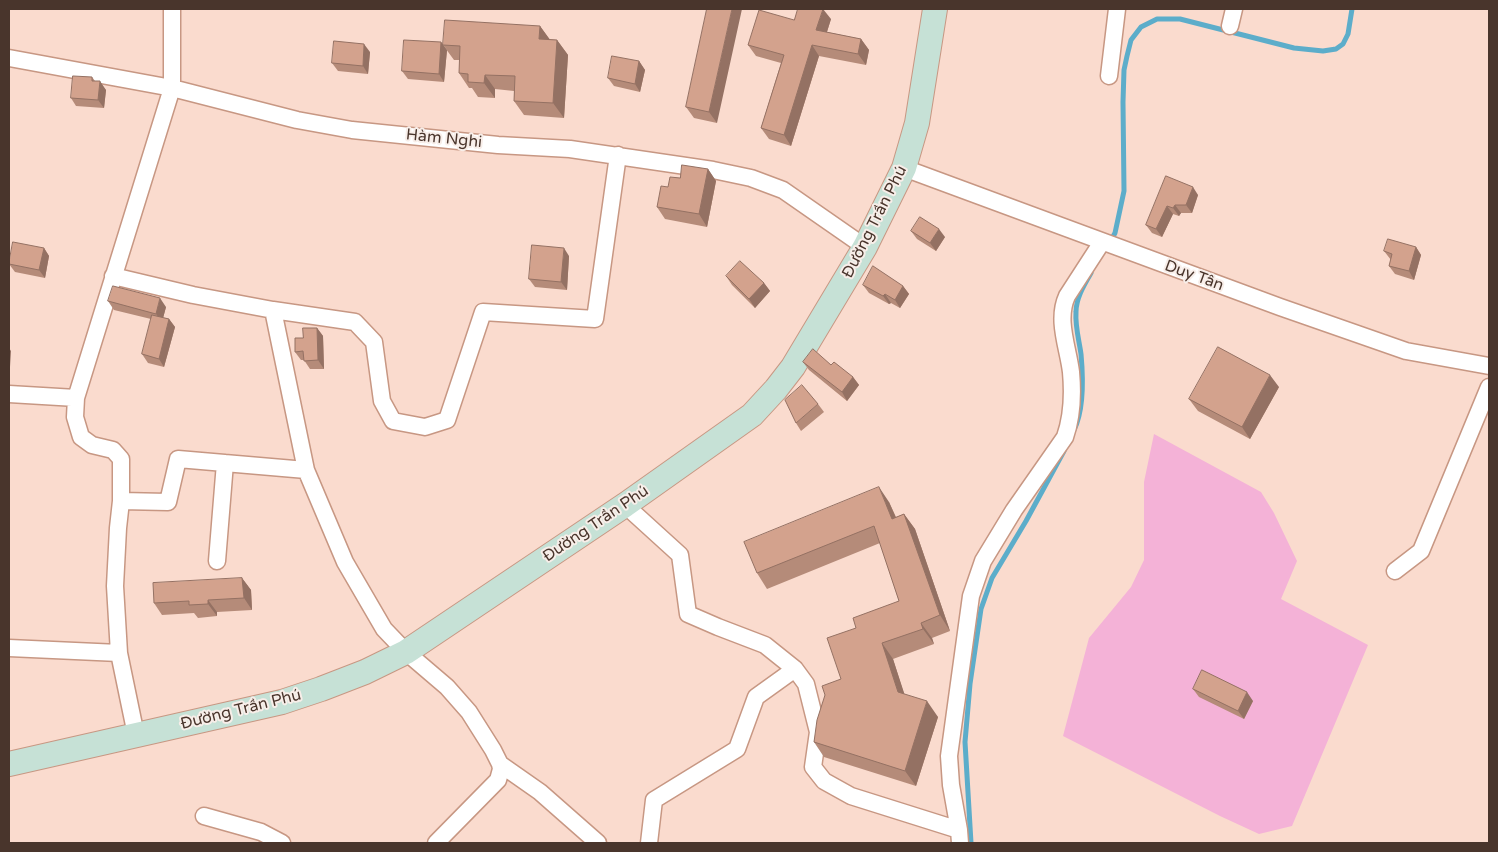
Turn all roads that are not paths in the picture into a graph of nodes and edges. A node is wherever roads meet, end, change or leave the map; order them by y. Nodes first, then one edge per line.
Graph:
1 (172, 9) edge
2 (935, 9) edge
3 (1117, 9) edge
4 (1234, 9) edge
5 (1230, 26) dead end
6 (9, 58) edge
7 (1109, 76) dead end
8 (172, 88) junction
9 (618, 155) junction
10 (904, 168) junction
11 (1107, 244) junction
12 (865, 247) junction
13 (113, 276) junction
14 (273, 310) junction
15 (1489, 366) edge
16 (1489, 386) edge
17 (9, 394) edge
18 (76, 398) junction
19 (225, 463) junction
20 (306, 470) junction
21 (121, 501) junction
22 (625, 505) junction
23 (217, 561) dead end
24 (1394, 571) dead end
25 (9, 648) edge
26 (406, 652) junction
27 (119, 653) junction
28 (795, 669) junction
29 (136, 735) junction
30 (9, 764) edge
31 (500, 764) junction
32 (204, 816) dead end
33 (960, 837) edge
34 (282, 843) edge
35 (436, 843) edge
36 (598, 843) edge
37 (649, 843) edge

1 - 8 street
2 - 10 street, Đường Trần Phú
3 - 7 street
4 - 5 street
6 - 8 street, Hàm Nghi
8 - 9 street, Hàm Nghi
8 - 13 street
9 - 12 street, Hàm Nghi
9 - 14 street
10 - 11 street, Duy Tân
10 - 12 street, Đường Trần Phú
11 - 15 street, Duy Tân
11 - 33 street
12 - 22 street, Đường Trần Phú
13 - 14 street
13 - 18 street
14 - 20 street
16 - 24 street
17 - 18 street
18 - 21 street
19 - 20 street
19 - 21 street
19 - 23 street
20 - 26 street
21 - 27 street
22 - 26 street, Đường Trần Phú
22 - 28 street
25 - 27 street
26 - 29 street, Đường Trần Phú
26 - 31 street
27 - 29 street
28 - 33 street
28 - 37 street
29 - 30 street, Đường Trần Phú
31 - 35 street
31 - 36 street
32 - 34 street

